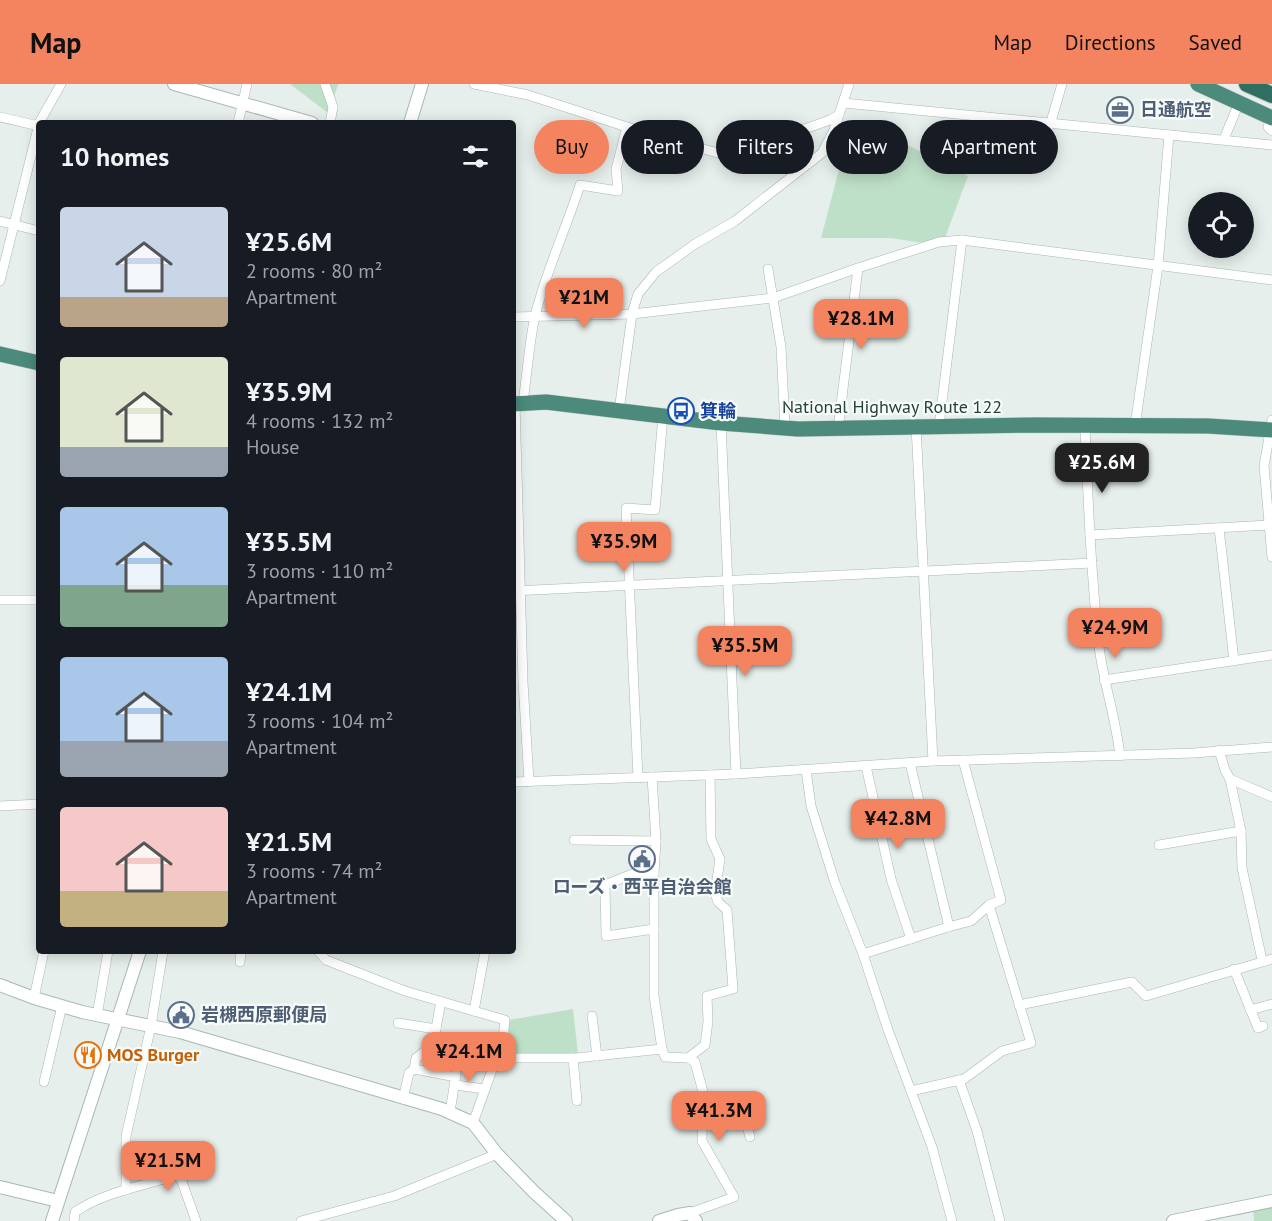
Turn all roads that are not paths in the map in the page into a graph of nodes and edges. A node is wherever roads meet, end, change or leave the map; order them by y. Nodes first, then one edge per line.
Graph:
1 (61, 84) edge
2 (174, 84) edge
3 (247, 84) edge
4 (325, 84) edge
5 (422, 84) edge
6 (474, 84) edge
7 (849, 84) edge
8 (1062, 84) edge
9 (1198, 84) edge
10 (1247, 84) edge
11 (1272, 95) edge
12 (242, 103) junction
13 (1239, 103) junction
14 (844, 104) junction
15 (839, 114) junction
16 (0, 117) edge
17 (42, 120) edge
18 (239, 120) edge
19 (302, 120) edge
20 (331, 120) edge
21 (411, 120) edge
22 (1001, 120) edge
23 (1051, 120) edge
24 (36, 124) edge
25 (1271, 124) edge
26 (621, 125) edge
27 (1058, 126) edge
28 (1169, 135) junction
29 (36, 137) edge
30 (1224, 140) junction
31 (1272, 145) edge
32 (704, 149) edge
33 (621, 150) edge
34 (0, 221) edge
35 (13, 225) junction
36 (36, 230) edge
37 (962, 240) junction
38 (1158, 266) junction
39 (858, 268) junction
40 (768, 269) dead end
41 (1272, 280) edge
42 (0, 281) edge
43 (773, 298) junction
44 (632, 314) junction
45 (535, 317) junction
46 (516, 318) edge
47 (0, 354) edge
48 (36, 362) edge
49 (517, 403) edge
50 (619, 411) junction
51 (663, 415) junction
52 (720, 423) junction
53 (916, 426) junction
54 (939, 426) junction
55 (1084, 426) junction
56 (1135, 426) junction
57 (1271, 426) edge
58 (785, 427) junction
59 (838, 429) junction
60 (1269, 525) junction
61 (1219, 528) junction
62 (1090, 535) junction
63 (1272, 558) edge
64 (1092, 563) junction
65 (922, 572) junction
66 (728, 582) junction
67 (629, 586) junction
68 (517, 591) edge
69 (0, 600) edge
70 (36, 600) edge
71 (1272, 655) edge
72 (1234, 661) junction
73 (1104, 680) junction
74 (1272, 747) edge
75 (1219, 750) junction
76 (1120, 756) junction
77 (963, 760) junction
78 (933, 761) junction
79 (910, 763) junction
80 (866, 766) junction
81 (806, 770) junction
82 (736, 774) junction
83 (710, 775) junction
84 (652, 777) junction
85 (638, 778) junction
86 (1230, 779) junction
87 (516, 782) edge
88 (529, 782) junction
89 (1272, 797) edge
90 (36, 804) edge
91 (0, 806) edge
92 (1241, 831) junction
93 (574, 840) dead end
94 (656, 841) junction
95 (1159, 845) dead end
96 (654, 873) junction
97 (989, 905) junction
98 (949, 927) junction
99 (654, 929) junction
100 (911, 939) junction
101 (43, 954) edge
102 (107, 954) edge
103 (139, 954) edge
104 (163, 954) edge
105 (241, 954) edge
106 (321, 954) edge
107 (484, 954) edge
108 (863, 954) junction
109 (1267, 959) edge
110 (240, 962) dead end
111 (1234, 969) junction
112 (0, 985) edge
113 (34, 998) junction
114 (441, 1001) junction
115 (1272, 1004) edge
116 (1020, 1005) junction
117 (62, 1006) junction
118 (1250, 1010) junction
119 (474, 1011) junction
120 (97, 1016) junction
121 (592, 1016) dead end
122 (117, 1020) junction
123 (398, 1023) dead end
124 (152, 1026) junction
125 (1263, 1026) dead end
126 (436, 1029) junction
127 (434, 1045) junction
128 (460, 1048) junction
129 (500, 1048) junction
130 (662, 1049) junction
131 (597, 1056) junction
132 (496, 1058) junction
133 (573, 1058) junction
134 (688, 1058) junction
135 (414, 1069) junction
136 (959, 1080) junction
137 (456, 1081) junction
138 (44, 1082) dead end
139 (485, 1089) junction
140 (911, 1091) junction
141 (403, 1099) junction
142 (577, 1101) dead end
143 (703, 1107) junction
144 (450, 1112) junction
145 (473, 1123) junction
146 (750, 1137) dead end
147 (497, 1154) junction
148 (0, 1188) edge
149 (126, 1190) junction
150 (1272, 1201) edge
151 (55, 1210) edge
152 (74, 1216) edge
153 (693, 1217) edge
154 (196, 1221) edge
155 (301, 1221) edge
156 (567, 1221) edge
157 (658, 1221) edge
158 (952, 1221) edge
159 (999, 1221) edge
160 (1173, 1221) edge

1 - 17 street
2 - 12 street
3 - 12 street
4 - 20 street
5 - 21 street
6 - 26 street
7 - 14 street
8 - 23 street
9 - 13 highway
10 - 11 highway
12 - 18 street
12 - 19 street
13 - 25 highway
13 - 30 street
14 - 15 street
14 - 22 street
15 - 32 street
15 - 44 street
16 - 24 street
27 - 28 street
28 - 30 street
28 - 38 street
29 - 35 street
30 - 31 street
33 - 45 street
34 - 35 street
35 - 36 street
35 - 42 street
37 - 38 street
37 - 39 street
37 - 54 street
38 - 41 street
38 - 56 street
39 - 43 street
39 - 59 street
40 - 43 street
43 - 44 street
43 - 58 street
44 - 45 street
44 - 50 street
45 - 46 street
45 - 49 street
47 - 48 highway
49 - 50 highway, National Highway Route 122
49 - 68 street
50 - 51 highway, National Highway Route 122
51 - 52 highway, National Highway Route 122
51 - 67 street
52 - 58 highway, National Highway Route 122
52 - 66 street
53 - 54 highway, National Highway Route 122
53 - 59 highway, National Highway Route 122
53 - 65 street
54 - 55 highway, National Highway Route 122
55 - 56 highway, National Highway Route 122
55 - 62 street
56 - 57 highway, National Highway Route 122
57 - 60 street
58 - 59 highway, National Highway Route 122
60 - 61 street
60 - 63 street
61 - 62 street
61 - 72 street
62 - 64 street
64 - 65 street
64 - 73 street
65 - 66 street
65 - 78 street
66 - 67 street
66 - 82 street
67 - 68 street
67 - 85 street
68 - 88 street
69 - 70 street
71 - 72 street
72 - 73 street
73 - 76 street
74 - 75 street
75 - 76 street
75 - 86 street
76 - 77 street
77 - 78 street
77 - 97 street
78 - 79 street
79 - 80 street
79 - 98 street
80 - 81 street
80 - 100 street
81 - 82 street
81 - 108 street
82 - 83 street
83 - 84 street
83 - 134 street
84 - 85 street
84 - 94 street
85 - 88 street
86 - 89 street
86 - 92 street
87 - 88 street
90 - 91 street
92 - 95 street
92 - 109 street
93 - 94 street
94 - 96 street
96 - 99 street
96 - 99 street
97 - 98 street
97 - 116 street
98 - 100 street
99 - 130 street
100 - 108 street
101 - 113 street
102 - 120 street
103 - 122 street
104 - 124 street
105 - 110 street
106 - 114 street
107 - 119 street
108 - 140 street
109 - 111 street
111 - 116 street
111 - 118 street
112 - 113 street
113 - 117 street
114 - 119 street
114 - 126 street
115 - 118 street
116 - 136 street
117 - 120 street
117 - 138 street
118 - 125 street
119 - 129 street
120 - 122 street
121 - 131 street
122 - 124 street
122 - 151 street
123 - 126 street
124 - 141 street
124 - 149 street
126 - 127 street
127 - 128 street
127 - 135 street
128 - 129 street
128 - 137 street
129 - 132 street
130 - 131 street
130 - 134 street
131 - 133 street
132 - 133 street
132 - 139 street
133 - 142 street
134 - 143 street
135 - 137 street
135 - 141 street
136 - 140 street
136 - 159 street
137 - 139 street
137 - 144 street
139 - 145 street
140 - 158 street
141 - 144 street
143 - 146 street
143 - 153 street
144 - 145 street
145 - 147 street
147 - 155 street
147 - 156 street
148 - 151 street
149 - 152 street
149 - 154 street
150 - 160 street
151 - 152 street
153 - 157 street

